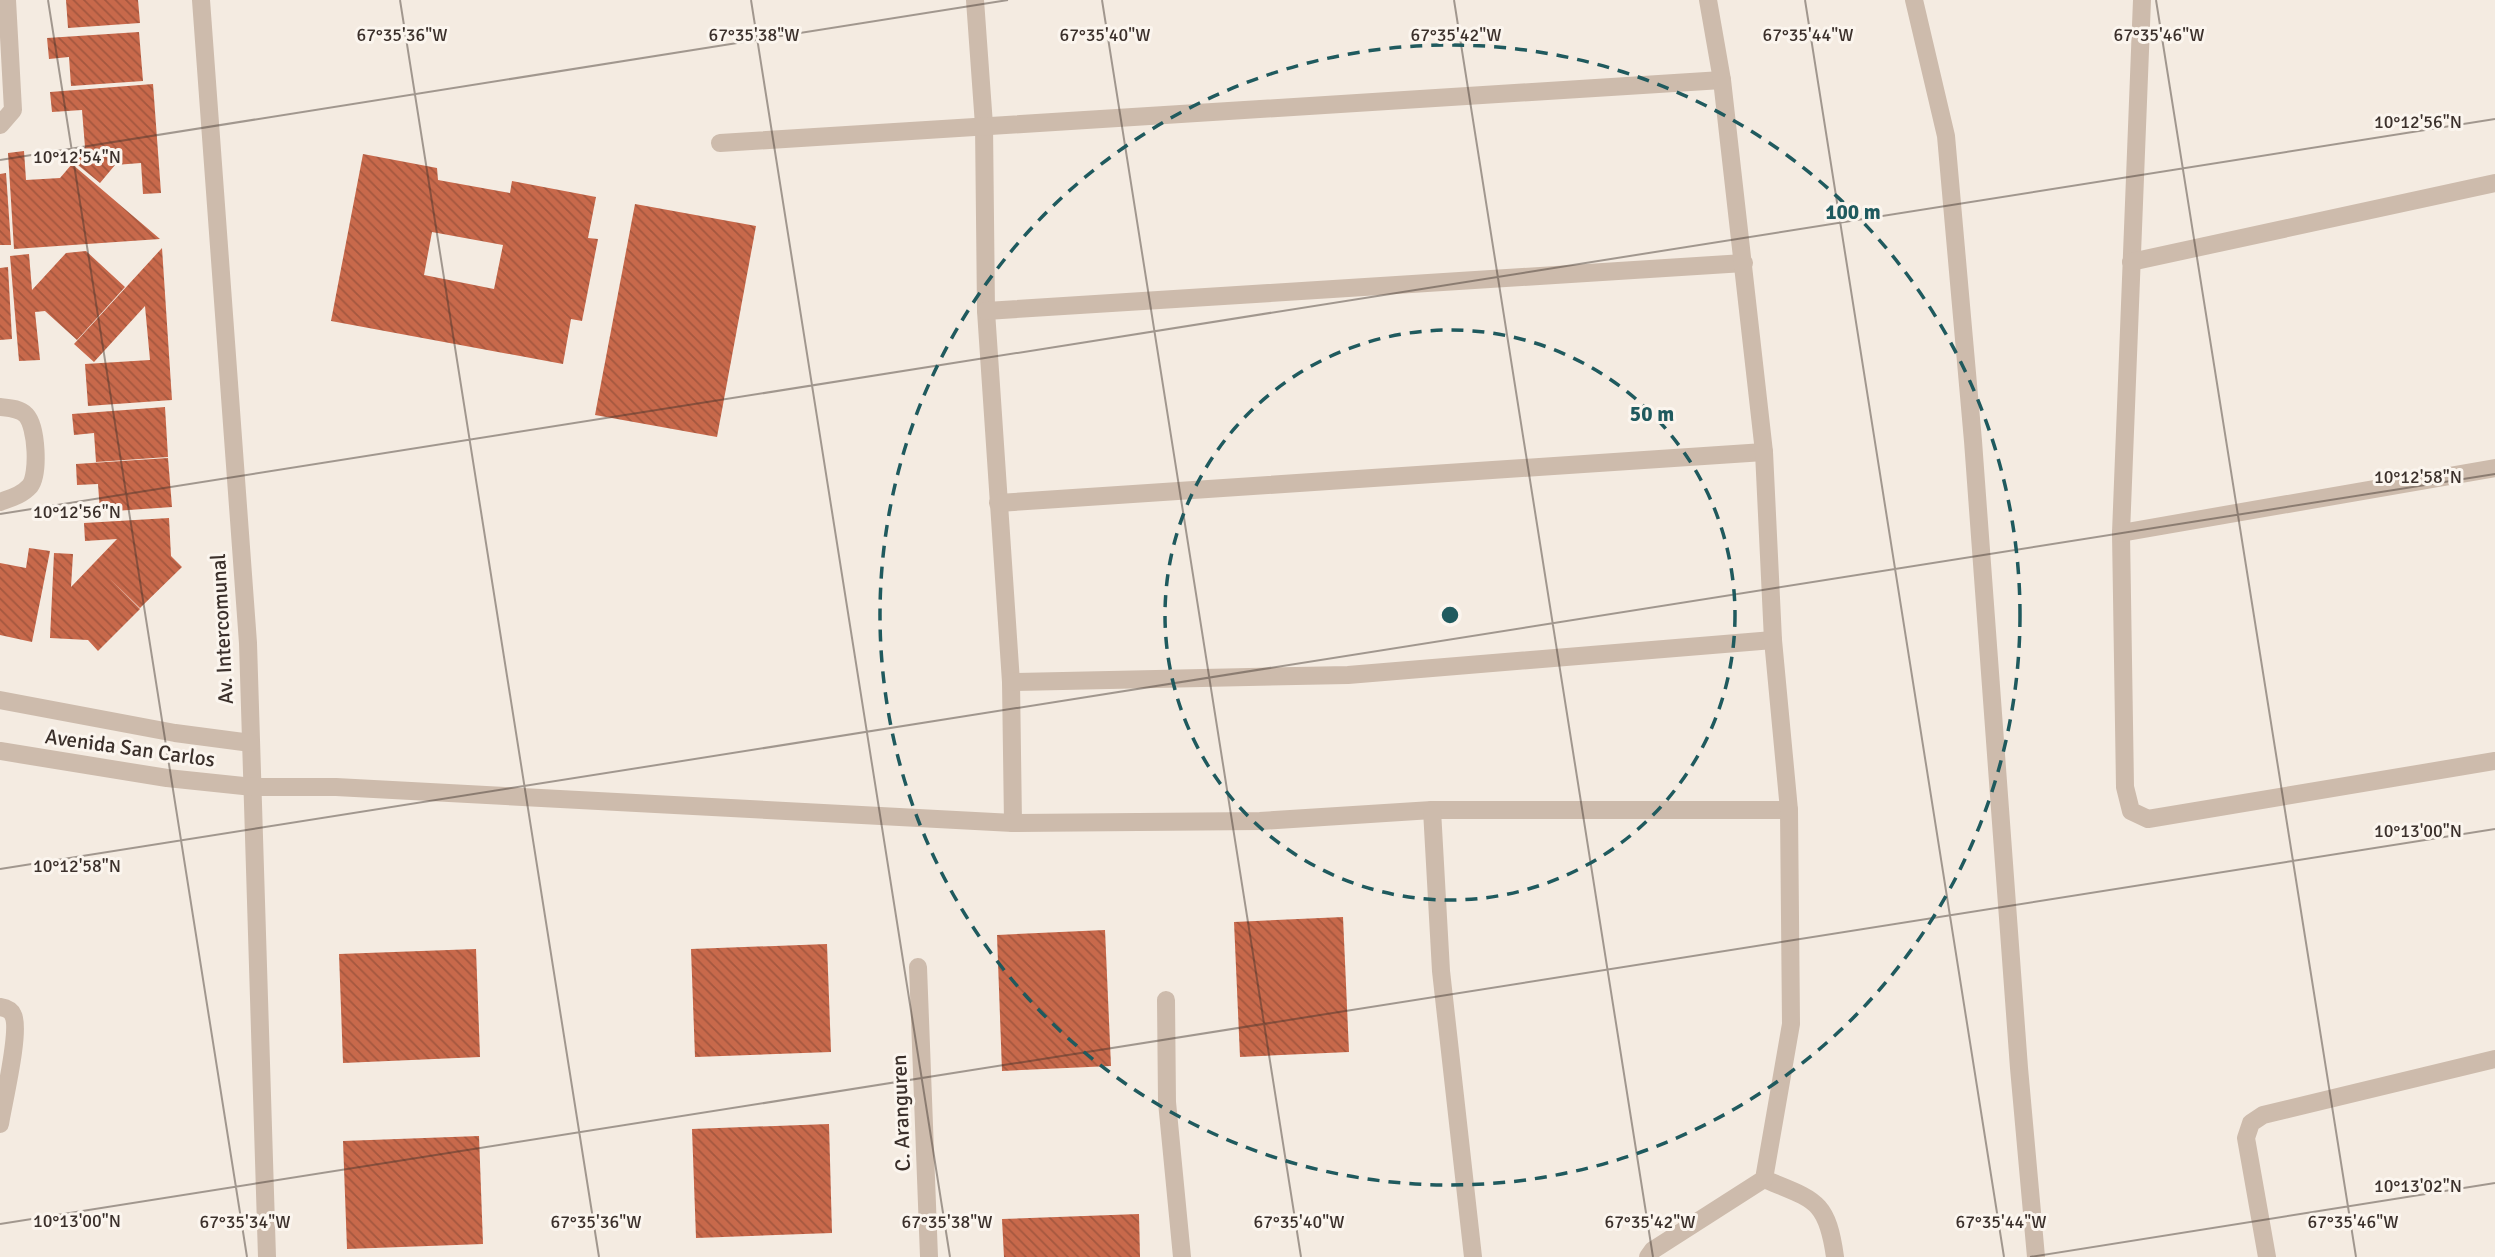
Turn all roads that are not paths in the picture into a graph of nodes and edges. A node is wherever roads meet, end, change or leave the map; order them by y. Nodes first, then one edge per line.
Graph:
1 (7, 0) edge
2 (201, 0) edge
3 (975, 0) edge
4 (1708, 0) edge
5 (1914, 0) edge
6 (2142, 0) edge
7 (1722, 80) junction
8 (0, 125) edge
9 (984, 125) junction
10 (720, 143) dead end
11 (2495, 183) edge
12 (2131, 262) junction
13 (1744, 263) junction
14 (986, 311) junction
15 (0, 407) edge
16 (1764, 452) junction
17 (2495, 468) edge
18 (0, 502) edge
19 (998, 503) junction
20 (2121, 533) junction
21 (1773, 640) junction
22 (1012, 682) junction
23 (0, 700) edge
24 (251, 743) junction
25 (0, 751) edge
26 (2495, 761) edge
27 (253, 787) junction
28 (1432, 810) junction
29 (1789, 810) junction
30 (1013, 823) junction
31 (918, 967) dead end
32 (1166, 1000) dead end
33 (0, 1007) edge
34 (2495, 1059) edge
35 (0, 1124) edge
36 (1764, 1179) junction
37 (267, 1257) edge
38 (929, 1257) edge
39 (1182, 1257) edge
40 (1474, 1257) edge
41 (1648, 1257) edge
42 (1835, 1257) edge
43 (2036, 1257) edge
44 (2267, 1257) edge

1 - 8 street
2 - 24 street, Av. Intercomunal
3 - 9 street
4 - 7 street
5 - 43 street
6 - 12 street
7 - 9 street
7 - 13 street
9 - 10 street
9 - 14 street
11 - 12 street
12 - 20 street
13 - 14 street
13 - 16 street
14 - 19 street
15 - 18 street
16 - 19 street
16 - 21 street
17 - 20 street
19 - 22 street
20 - 26 street
21 - 22 street
21 - 29 street
22 - 30 street
23 - 24 street, Avenida San Carlos
24 - 27 street, Av. Intercomunal
25 - 27 street, Avenida San Carlos
27 - 30 street, Avenida San Carlos
27 - 37 street, Av. Intercomunal
28 - 29 street, Avenida San Carlos
28 - 30 street, Avenida San Carlos
28 - 40 street
29 - 36 street
31 - 38 street, C. Aranguren
32 - 39 street
33 - 35 street
34 - 44 street
36 - 41 street
36 - 42 street

